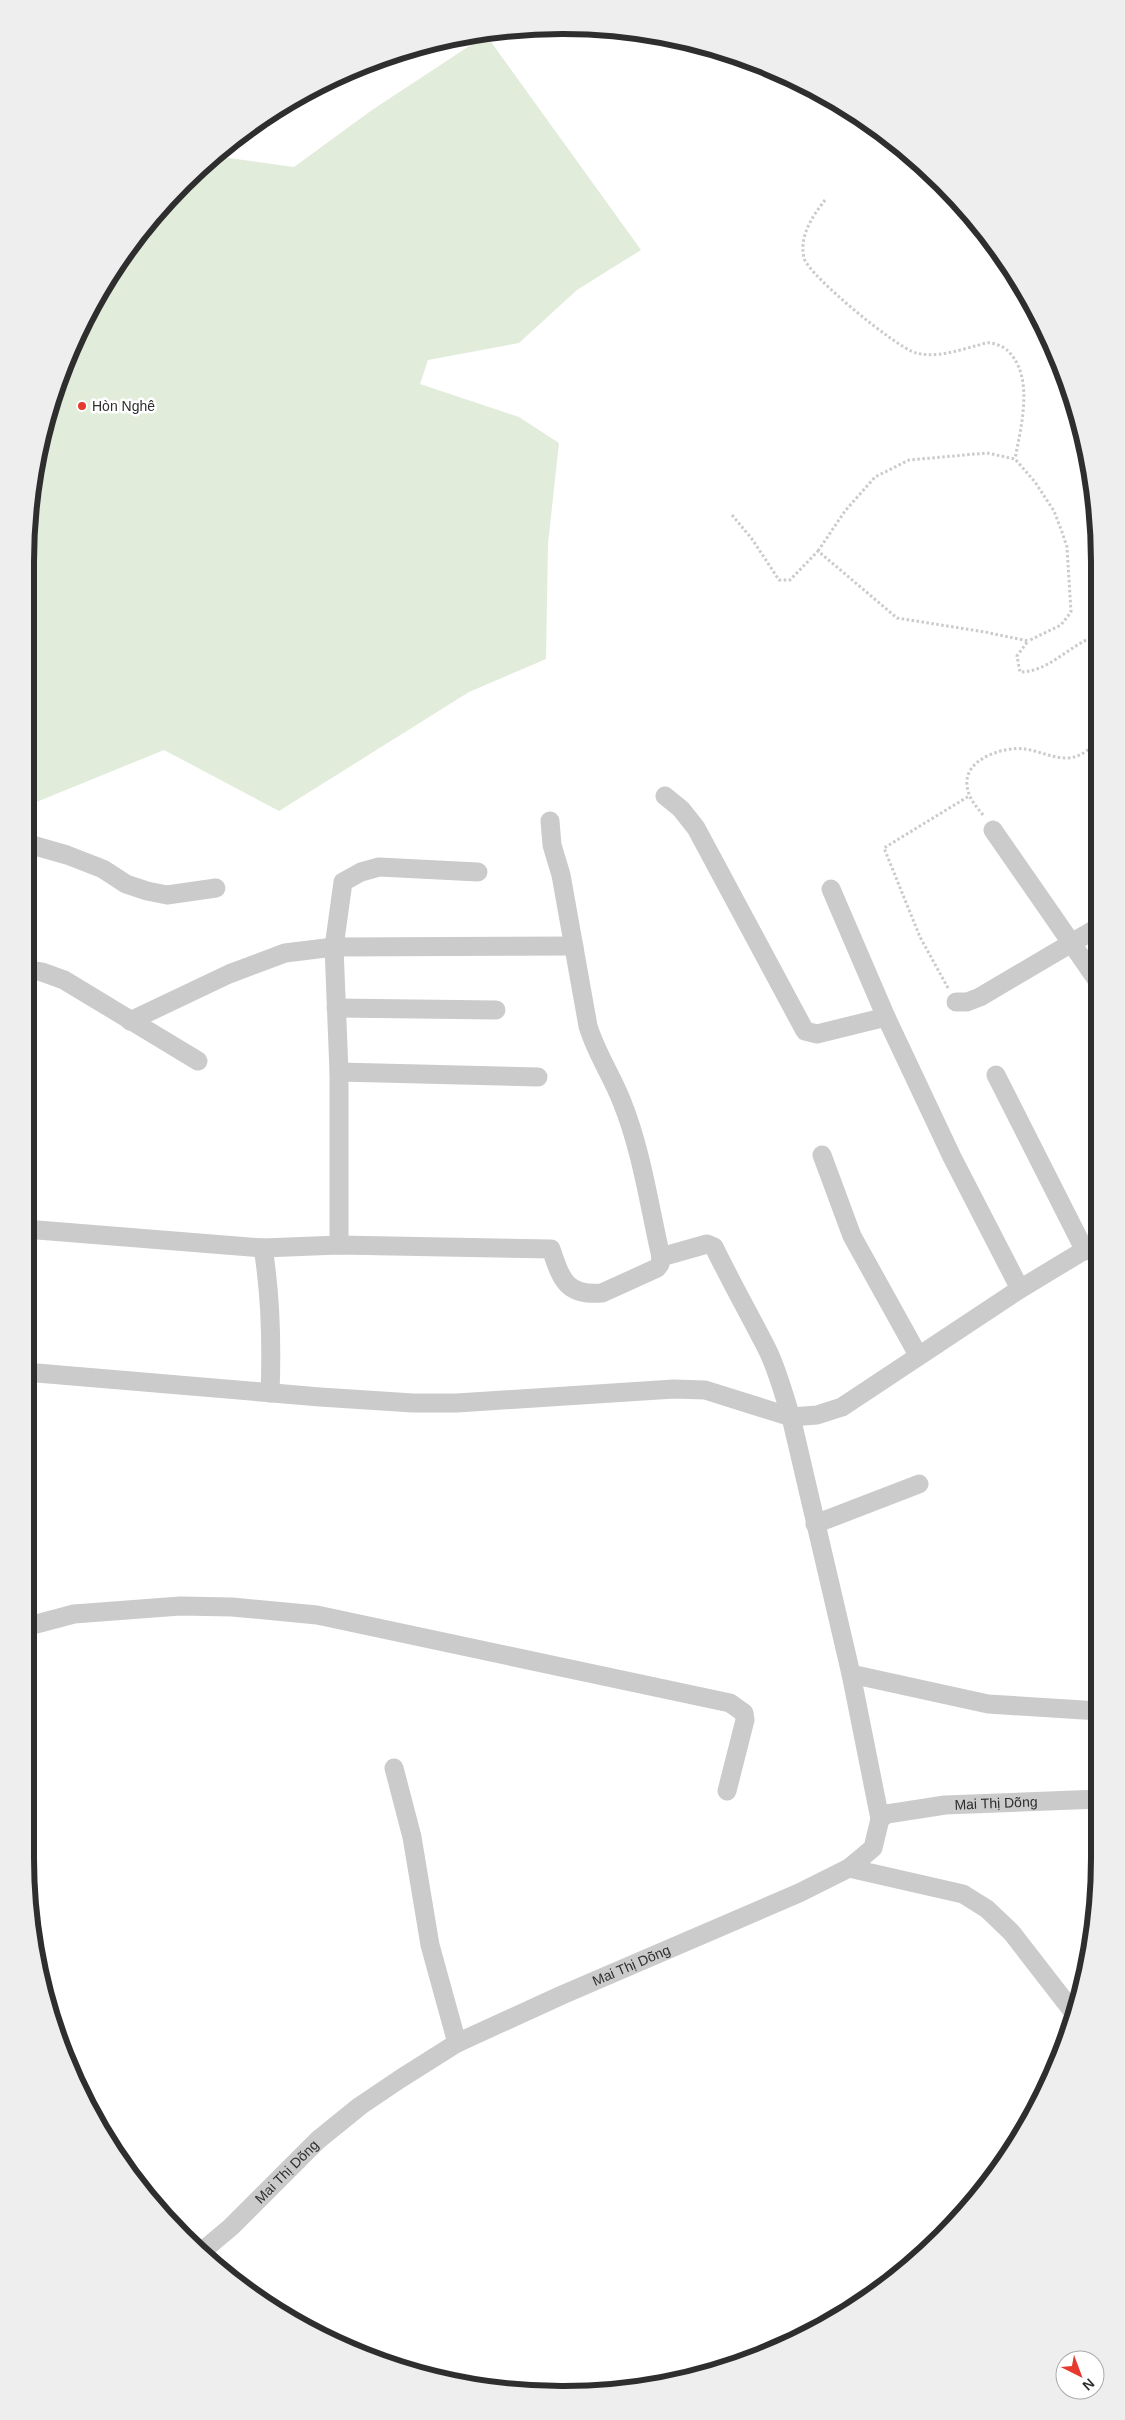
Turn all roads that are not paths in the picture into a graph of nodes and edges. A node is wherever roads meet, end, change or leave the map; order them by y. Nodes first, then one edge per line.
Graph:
1 (665, 796) dead end
2 (550, 821) dead end
3 (993, 830) road end
4 (34, 846) edge
5 (478, 872) dead end
6 (216, 888) dead end
7 (831, 889) dead end
8 (1091, 932) edge
9 (1073, 944) junction
10 (574, 946) junction
11 (334, 947) junction
12 (34, 971) edge
13 (1091, 971) edge
14 (956, 1002) road end
15 (336, 1008) junction
16 (496, 1010) dead end
17 (886, 1017) junction
18 (130, 1021) junction
19 (198, 1061) dead end
20 (339, 1072) junction
21 (996, 1075) dead end
22 (538, 1077) dead end
23 (822, 1154) dead end
24 (34, 1230) edge
25 (1091, 1244) edge
26 (339, 1245) junction
27 (1091, 1247) edge
28 (263, 1248) junction
29 (661, 1257) junction
30 (1020, 1289) junction
31 (918, 1355) junction
32 (34, 1373) edge
33 (270, 1393) junction
34 (791, 1417) junction
35 (918, 1484) dead end
36 (815, 1524) junction
37 (34, 1625) edge
38 (851, 1674) junction
39 (1091, 1710) edge
40 (394, 1768) dead end
41 (727, 1791) dead end
42 (1091, 1799) edge
43 (880, 1819) junction
44 (849, 1868) junction
45 (1069, 2007) edge
46 (457, 2043) junction
47 (206, 2248) edge

1 - 17 street
2 - 10 street
3 - 9 street
4 - 6 street
5 - 11 street
7 - 17 street
8 - 9 street
9 - 13 street
9 - 14 street
10 - 11 street
10 - 29 street
11 - 15 street
11 - 18 street
12 - 18 street
15 - 16 street
15 - 20 street
17 - 30 street
18 - 19 street
20 - 22 street
20 - 26 street
21 - 25 street
23 - 31 street
24 - 28 street
26 - 28 street
26 - 29 street
27 - 30 street
28 - 33 street
29 - 34 street
30 - 31 street
31 - 34 street
32 - 33 street
33 - 34 street
34 - 36 street
35 - 36 street
36 - 38 street
37 - 41 street
38 - 39 street
38 - 43 street
40 - 46 street
42 - 43 street, Mai Thị Dõng
43 - 44 street, Mai Thị Dõng
44 - 45 street
44 - 46 street, Mai Thị Dõng
46 - 47 street, Mai Thị Dõng

